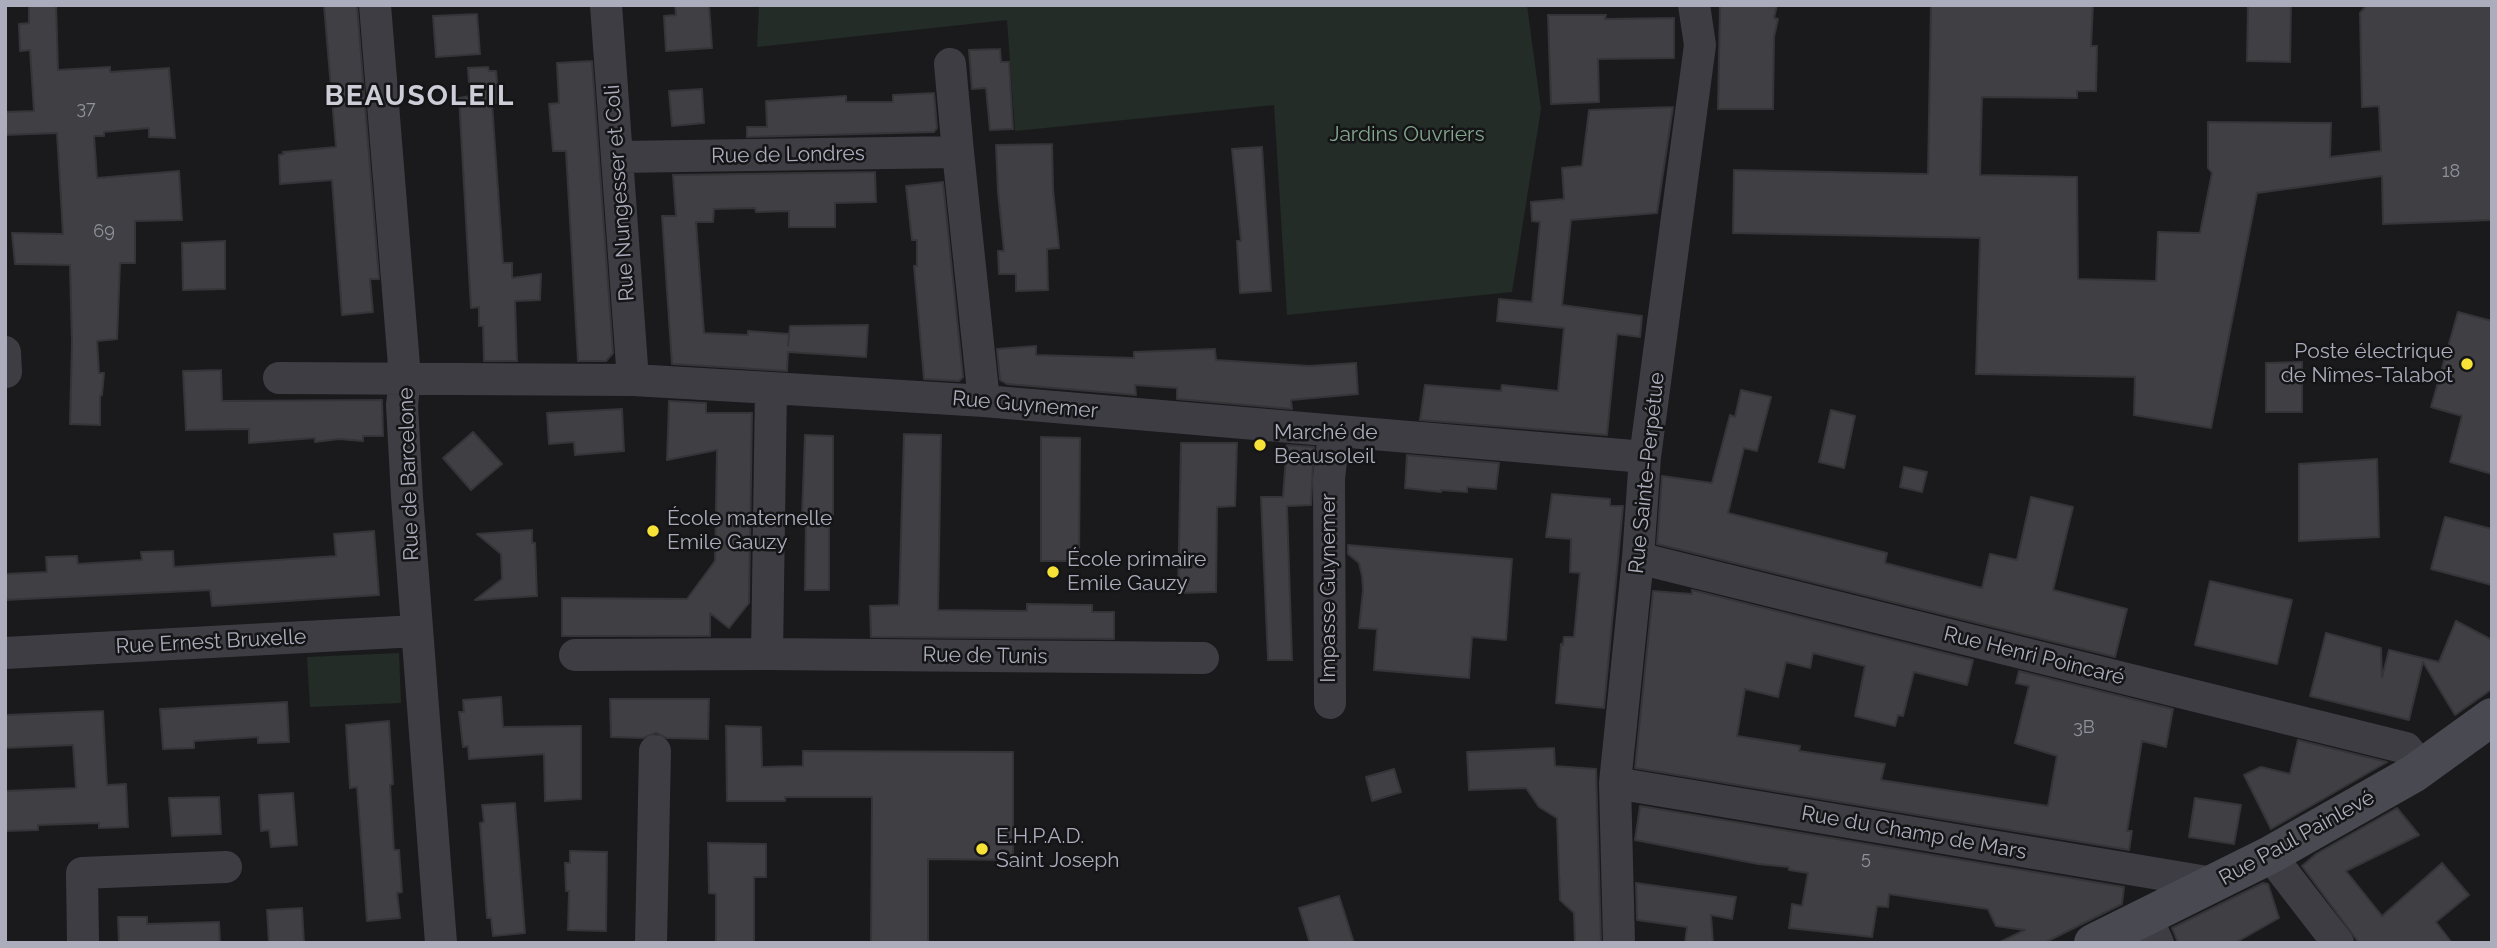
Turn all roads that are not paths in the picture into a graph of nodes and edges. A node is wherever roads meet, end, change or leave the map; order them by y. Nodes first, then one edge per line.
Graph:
1 (375, 5) edge
2 (606, 5) edge
3 (1694, 5) edge
4 (950, 64) dead end
5 (958, 152) junction
6 (617, 157) junction
7 (279, 378) dead end
8 (405, 378) junction
9 (633, 380) junction
10 (771, 388) junction
11 (984, 401) junction
12 (1334, 432) junction
13 (1645, 457) junction
14 (1638, 558) junction
15 (417, 631) junction
16 (5, 653) edge
17 (767, 654) junction
18 (575, 655) dead end
19 (1203, 658) dead end
20 (1330, 703) dead end
21 (2492, 717) edge
22 (655, 751) dead end
23 (2422, 768) junction
24 (1615, 783) junction
25 (2270, 855) junction
26 (226, 867) dead end
27 (2213, 883) junction
28 (2152, 930) edge
29 (83, 943) edge
30 (441, 943) edge
31 (651, 943) edge
32 (1619, 943) edge
33 (2093, 943) edge
34 (2338, 943) edge

1 - 8 street, Rue de Barcelone
2 - 6 street, Rue Nungesser et Coli
3 - 13 street, Rue Sainte-Perpétue
4 - 5 street
5 - 6 street, Rue de Londres
5 - 11 street
6 - 9 street, Rue Nungesser et Coli
7 - 8 street, Rue Guynemer
8 - 9 street, Rue Guynemer
8 - 15 street, Rue de Barcelone
9 - 10 street, Rue Guynemer
10 - 11 street, Rue Guynemer
10 - 17 street
11 - 12 street, Rue Guynemer
12 - 13 street, Rue Guynemer
12 - 20 street, Impasse Guynemer
13 - 14 street, Rue Sainte-Perpétue
14 - 23 street, Rue Henri Poincaré
14 - 24 street, Rue Sainte-Perpétue
15 - 16 street, Rue Ernest Bruxelle
15 - 30 street, Rue de Barcelone
17 - 18 street, Rue de Tunis
17 - 19 street, Rue de Tunis
21 - 23 street, Rue Paul Painlevé
22 - 31 street
23 - 25 street, Rue Paul Painlevé
24 - 27 street, Rue du Champ de Mars
24 - 32 street, Rue Sainte-Perpétue
25 - 27 street, Rue Paul Painlevé
25 - 34 street
26 - 29 street
27 - 28 street, Rue Paul Painlevé
28 - 33 street, Rue Paul Painlevé

